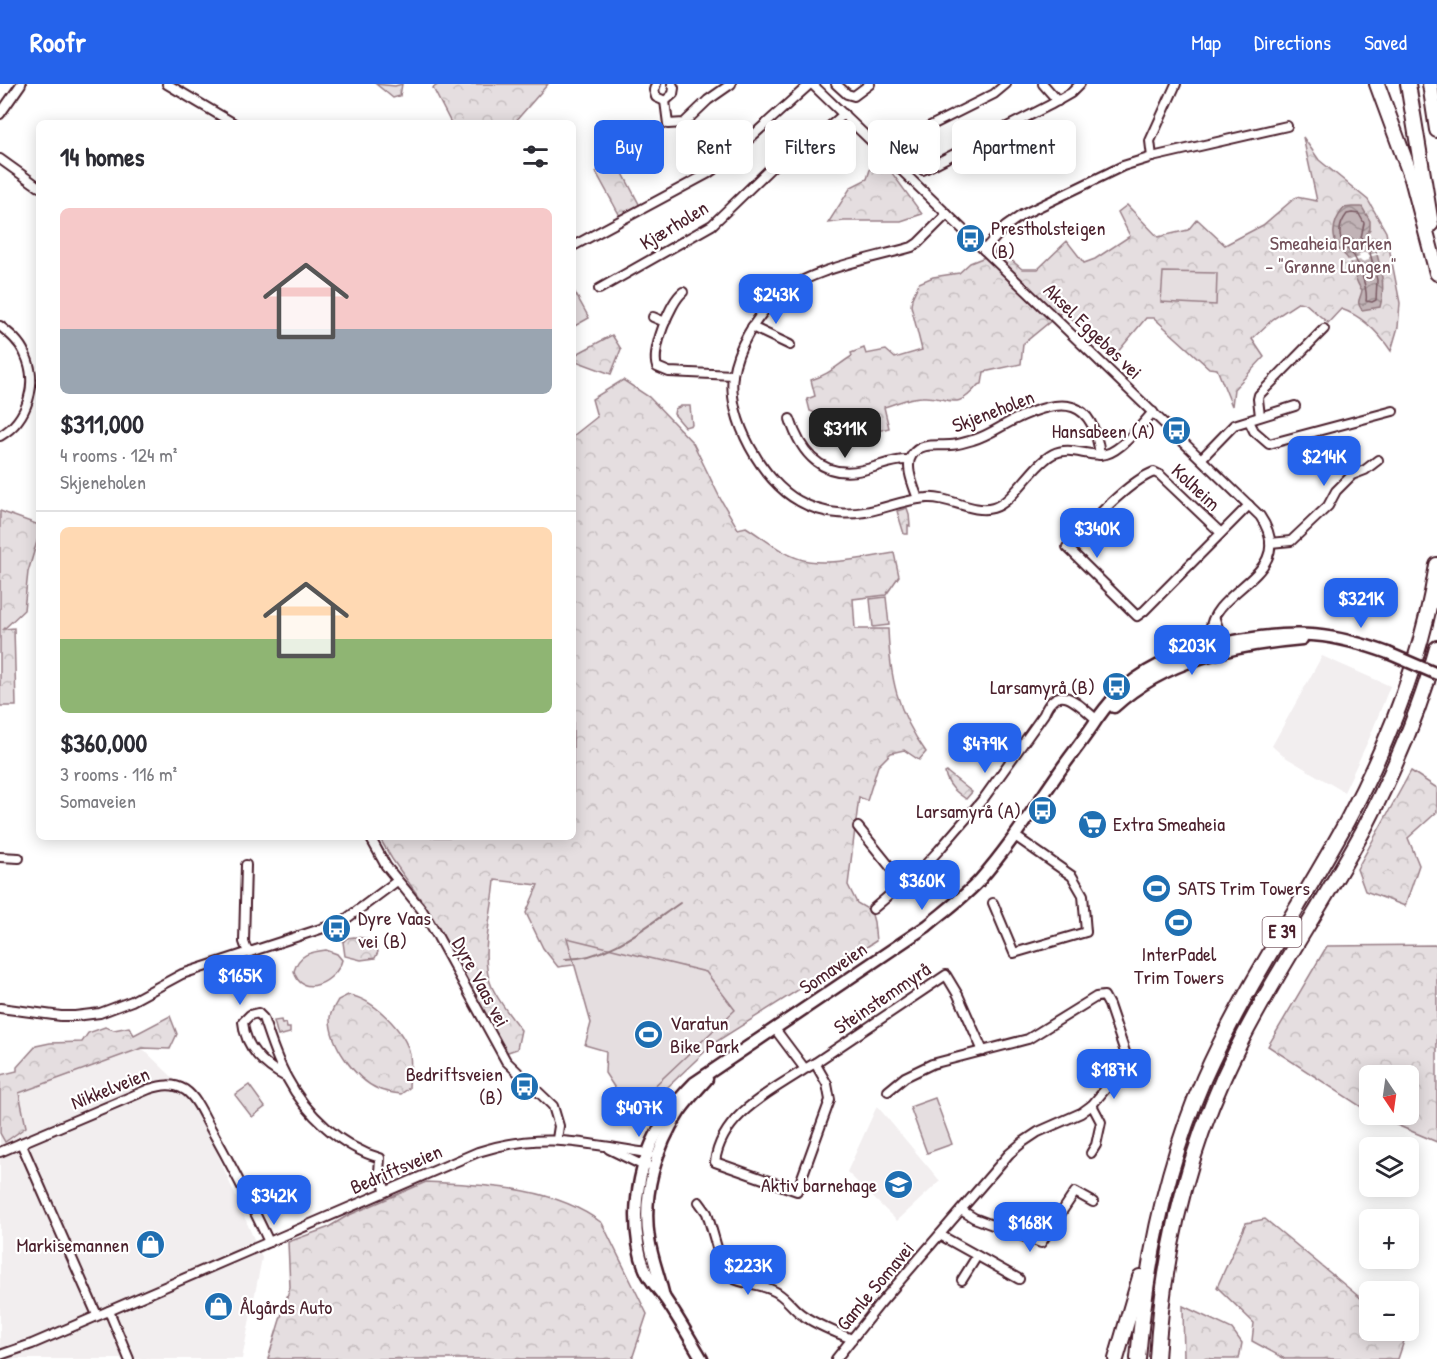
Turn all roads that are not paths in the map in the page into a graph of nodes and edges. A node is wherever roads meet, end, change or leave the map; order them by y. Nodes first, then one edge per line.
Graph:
1 (21, 84) edge
2 (167, 84) edge
3 (656, 84) edge
4 (672, 84) edge
5 (731, 84) edge
6 (811, 84) edge
7 (836, 84) edge
8 (870, 84) edge
9 (1006, 84) edge
10 (1043, 84) edge
11 (1080, 84) edge
12 (1176, 84) edge
13 (1377, 84) edge
14 (1408, 84) edge
15 (1430, 84) edge
16 (665, 101) junction
17 (1058, 101) junction
18 (0, 114) edge
19 (844, 114) junction
20 (228, 120) edge
21 (940, 121) edge
22 (1287, 126) dead end
23 (1437, 130) edge
24 (1152, 157) junction
25 (0, 159) edge
26 (940, 161) edge
27 (36, 185) edge
28 (946, 214) junction
29 (576, 244) edge
30 (984, 250) junction
31 (1437, 267) edge
32 (1437, 273) edge
33 (600, 289) dead end
34 (683, 292) dead end
35 (653, 317) dead end
36 (665, 322) junction
37 (0, 326) edge
38 (752, 327) junction
39 (1324, 329) dead end
40 (790, 345) dead end
41 (733, 375) junction
42 (1295, 406) dead end
43 (1393, 411) dead end
44 (1153, 412) junction
45 (1260, 416) junction
46 (790, 419) dead end
47 (1249, 421) junction
48 (0, 436) edge
49 (1100, 455) junction
50 (1202, 458) junction
51 (909, 460) junction
52 (1378, 460) dead end
53 (918, 499) junction
54 (1250, 505) junction
55 (1221, 533) junction
56 (1270, 543) junction
57 (1437, 566) edge
58 (1217, 647) junction
59 (1437, 648) edge
60 (1437, 674) edge
61 (1097, 720) junction
62 (858, 827) dead end
63 (1015, 836) junction
64 (372, 840) edge
65 (0, 857) edge
66 (20, 858) dead end
67 (246, 865) dead end
68 (397, 881) junction
69 (904, 884) junction
70 (993, 903) dead end
71 (873, 909) dead end
72 (248, 953) junction
73 (0, 1008) edge
74 (775, 1029) junction
75 (984, 1051) junction
76 (815, 1063) junction
77 (805, 1069) junction
78 (715, 1070) junction
79 (286, 1077) junction
80 (888, 1091) dead end
81 (1092, 1105) junction
82 (557, 1139) junction
83 (21, 1143) junction
84 (605, 1147) junction
85 (0, 1152) edge
86 (647, 1152) junction
87 (1091, 1153) dead end
88 (656, 1163) junction
89 (642, 1166) junction
90 (386, 1191) junction
91 (699, 1202) dead end
92 (1093, 1202) dead end
93 (961, 1210) junction
94 (940, 1235) junction
95 (269, 1242) junction
96 (1151, 1250) junction
97 (977, 1256) junction
98 (1019, 1279) dead end
99 (962, 1280) dead end
100 (664, 1298) junction
101 (109, 1311) junction
102 (97, 1315) junction
103 (852, 1339) junction
104 (0, 1355) edge
105 (129, 1359) edge
106 (702, 1359) edge
107 (836, 1359) edge
108 (1116, 1359) edge
109 (1138, 1359) edge
110 (1157, 1359) edge

1 - 18 street
2 - 20 street
3 - 16 street
4 - 16 street
5 - 16 street
6 - 19 street, Aksel Eggebøs vei
6 - 29 street, Kjærholen
7 - 8 street
9 - 21 street
10 - 17 street
11 - 17 street
12 - 24 street
13 - 32 highway
14 - 31 highway
15 - 23 highway
17 - 26 street
19 - 28 street, Aksel Eggebøs vei
19 - 33 street, Kjærholen
22 - 24 street
24 - 30 street
25 - 27 street
28 - 30 street, Aksel Eggebøs vei
28 - 38 street
30 - 44 street, Aksel Eggebøs vei
34 - 36 street
35 - 36 street
36 - 41 street
37 - 48 street
38 - 40 street
38 - 41 street
39 - 45 street
41 - 53 street
42 - 45 street
43 - 47 street
44 - 49 street
44 - 50 street, Aksel Eggebøs vei
45 - 47 street
46 - 51 street, Skjeneholen
47 - 50 street
49 - 51 street, Skjeneholen
49 - 53 street
50 - 54 street, Aksel Eggebøs vei
51 - 53 street
52 - 56 street
54 - 55 street, Kolheim
54 - 56 street, Aksel Eggebøs vei
55 - 55 street, Kolheim
56 - 58 street
57 - 96 highway, E 39
58 - 60 main road, Somaveien, bridge
58 - 61 main road, Somaveien
59 - 110 highway, E 39
61 - 63 main road, Somaveien
61 - 69 street
62 - 69 street
63 - 70 street
63 - 74 main road, Somaveien
64 - 68 street, Dyre Vaas vei
65 - 66 street
67 - 72 street
68 - 72 street
68 - 82 street, Dyre Vaas vei
69 - 71 street
72 - 73 street
74 - 77 street
74 - 78 main road, Somaveien
75 - 76 street, Steinstemmyrå
75 - 80 street, Gamle Somavei
75 - 81 street, Gamle Somavei
76 - 77 street, Steinstemmyrå
76 - 77 street, Steinstemmyrå
78 - 86 main road, Somaveien
78 - 88 main road, Somaveien
79 - 79 street
79 - 90 street
81 - 87 street
81 - 93 street, Gamle Somavei
82 - 84 street, Bedriftsveien
82 - 90 street, Bedriftsveien
83 - 85 street, Nikkelveien
83 - 95 street, Nikkelveien
83 - 102 street
84 - 86 street, Bedriftsveien
84 - 89 street, Bedriftsveien
86 - 88 street
86 - 89 main road, Somaveien
88 - 89 street
88 - 100 main road, Somaveien
89 - 100 main road, Somaveien
90 - 95 street, Bedriftsveien
91 - 103 street
92 - 93 street
93 - 94 street, Gamle Somavei
94 - 97 street, Gamle Somavei
94 - 103 street, Gamle Somavei
95 - 101 street, Bedriftsveien
96 - 108 highway, E 39
96 - 109 highway, E 39
97 - 98 street, Gamle Somavei
97 - 99 street
100 - 106 main road, Somaveien
101 - 102 street, Bedriftsveien
101 - 105 street
102 - 104 street, Bedriftsveien
103 - 107 street, Gamle Somavei

